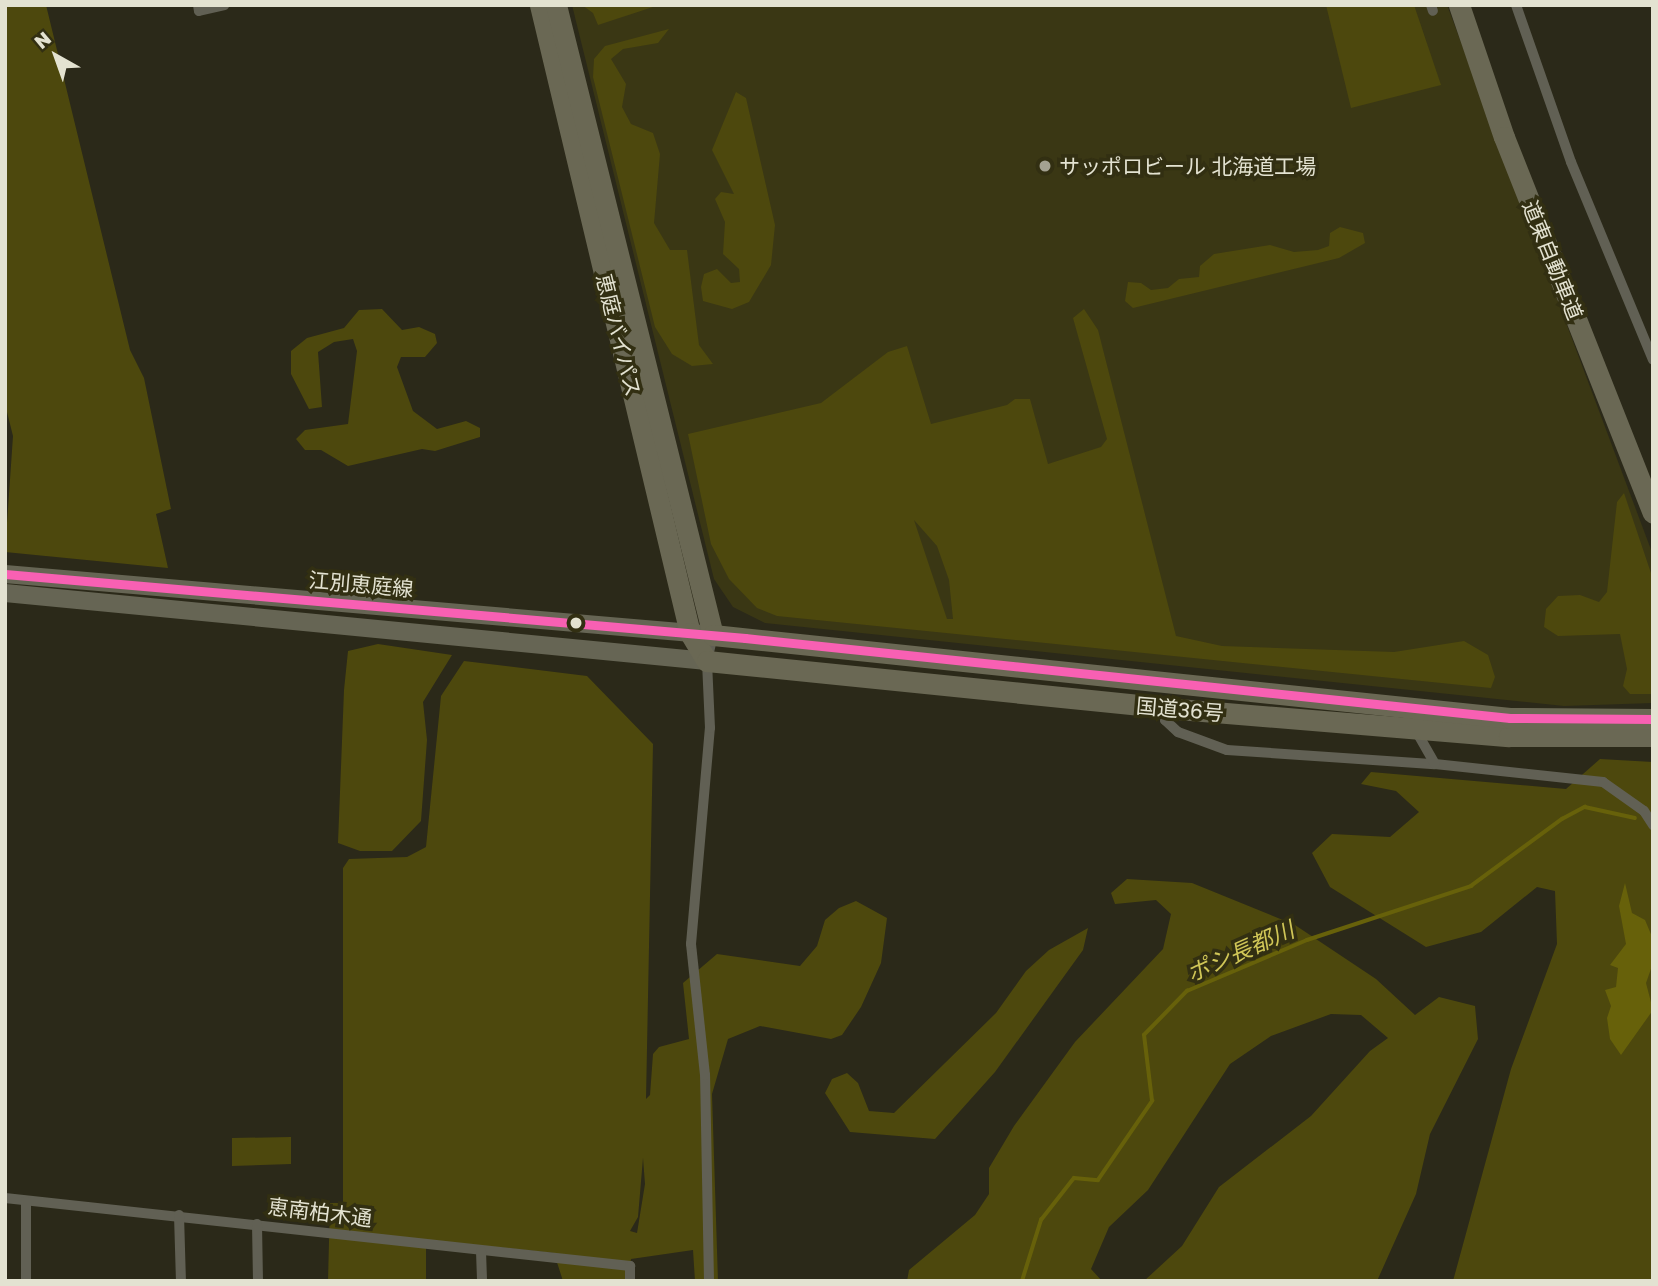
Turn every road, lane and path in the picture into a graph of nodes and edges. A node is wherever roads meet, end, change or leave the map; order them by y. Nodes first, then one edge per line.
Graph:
1 (198, 5) edge
2 (224, 5) edge
3 (540, 5) edge
4 (556, 5) edge
5 (1459, 5) edge
6 (1516, 5) edge
7 (1653, 360) edge
8 (1653, 513) edge
9 (5, 574) edge
10 (5, 593) edge
11 (690, 633) junction
12 (713, 635) junction
13 (707, 661) junction
14 (1166, 708) junction
15 (1653, 719) edge
16 (1414, 726) junction
17 (1653, 736) edge
18 (1435, 764) junction
19 (1653, 825) edge
20 (5, 1198) edge
21 (26, 1200) junction
22 (179, 1215) junction
23 (257, 1224) junction
24 (481, 1251) junction
25 (26, 1281) edge
26 (181, 1281) edge
27 (258, 1281) edge
28 (482, 1281) edge
29 (630, 1281) edge
30 (709, 1281) edge

1 - 2 street
3 - 11 highway, 恵庭バイパス
4 - 12 highway, 恵庭バイパス
5 - 8 highway, 道東自動車道
6 - 7 street
9 - 11 main road, 江別恵庭線
10 - 13 main road, 江別恵庭線
11 - 12 main road, 江別恵庭線
11 - 13 highway, 恵庭バイパス
12 - 13 street
12 - 15 highway, 国道36号
13 - 14 highway, 国道36号
13 - 30 street
14 - 16 highway, 国道36号
14 - 18 street
16 - 17 highway, 国道36号
16 - 18 street
18 - 19 street
20 - 21 street, 恵南柏木通
21 - 22 street, 恵南柏木通
21 - 25 street
22 - 23 street, 恵南柏木通
22 - 26 street
23 - 24 street, 恵南柏木通
23 - 27 street
24 - 28 street
24 - 29 street, 恵南柏木通

